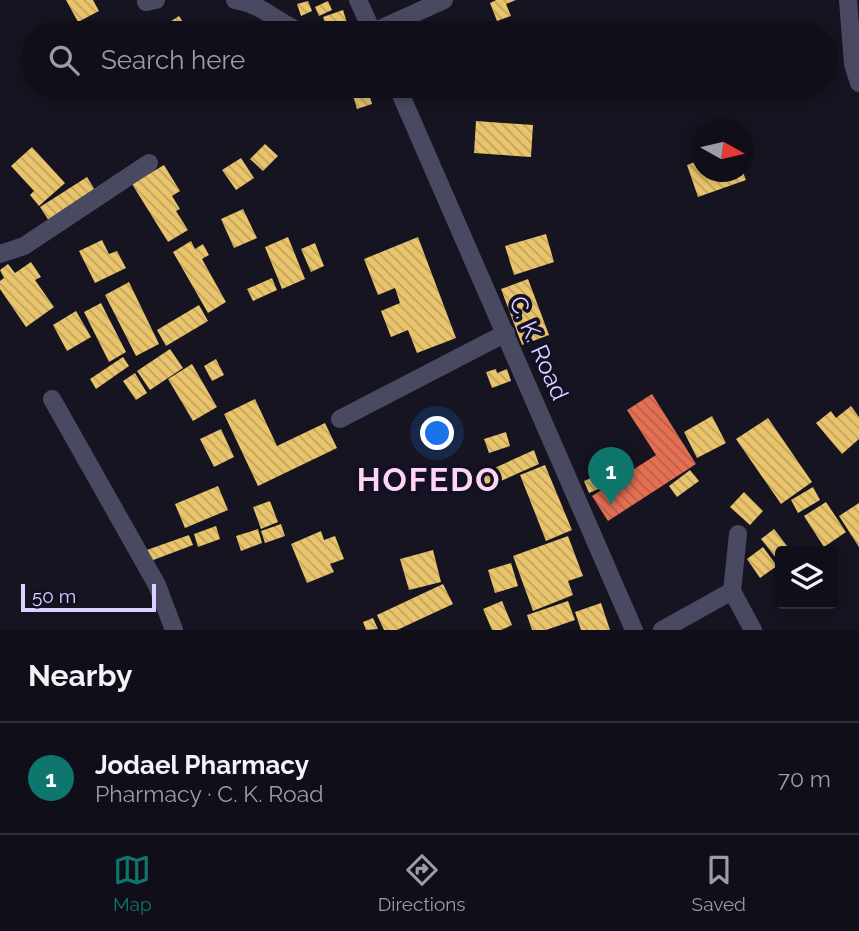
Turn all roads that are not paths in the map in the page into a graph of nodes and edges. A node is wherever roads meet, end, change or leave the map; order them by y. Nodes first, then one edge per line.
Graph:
1 (235, 0) edge
2 (358, 0) edge
3 (444, 0) edge
4 (848, 0) edge
5 (280, 21) edge
6 (367, 21) edge
7 (398, 21) edge
8 (859, 83) edge
9 (402, 98) edge
10 (149, 163) dead end
11 (0, 254) edge
12 (506, 333) junction
13 (52, 399) dead end
14 (340, 419) dead end
15 (738, 534) dead end
16 (732, 591) junction
17 (174, 630) edge
18 (634, 630) edge
19 (662, 630) edge
20 (753, 630) edge

1 - 5 street
2 - 6 street
3 - 7 street
4 - 8 street
9 - 12 street, C. K. Road
10 - 11 street
12 - 14 street
12 - 18 street, C. K. Road
13 - 17 street
15 - 16 street
16 - 19 street
16 - 20 street

